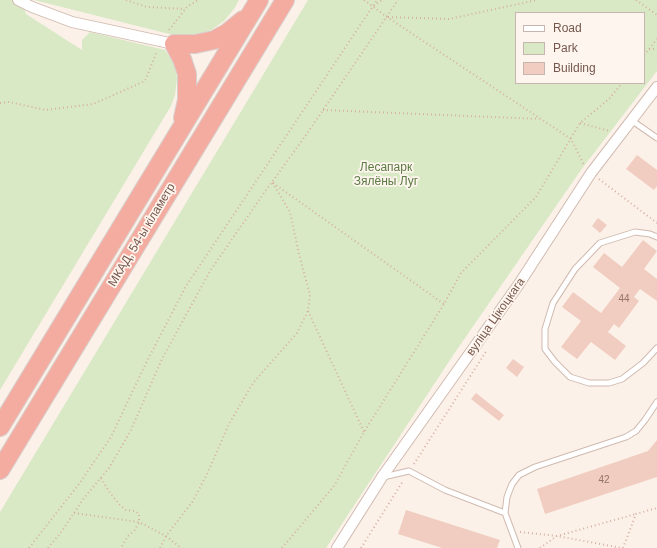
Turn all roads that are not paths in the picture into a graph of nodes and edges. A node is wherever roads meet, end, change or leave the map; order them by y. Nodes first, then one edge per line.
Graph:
1 (18, 0) edge
2 (285, 0) edge
3 (255, 7) edge
4 (167, 43) junction
5 (657, 87) edge
6 (631, 120) junction
7 (182, 126) junction
8 (657, 138) edge
9 (657, 237) edge
10 (657, 348) edge
11 (657, 402) edge
12 (0, 427) edge
13 (0, 470) edge
14 (382, 477) junction
15 (505, 513) junction
16 (337, 548) edge
17 (518, 548) edge

1 - 4 street
2 - 13 highway, МКАД, 54-ы кіламетр
3 - 4 highway
3 - 7 highway, МКАД, 54-ы кіламетр
4 - 7 highway
5 - 6 street, вуліца Цікоцкага
6 - 8 lane
6 - 14 street, вуліца Цікоцкага
7 - 12 highway, МКАД, 54-ы кіламетр
9 - 10 lane
11 - 15 lane
14 - 15 lane
14 - 16 street, вуліца Цікоцкага
15 - 17 lane

